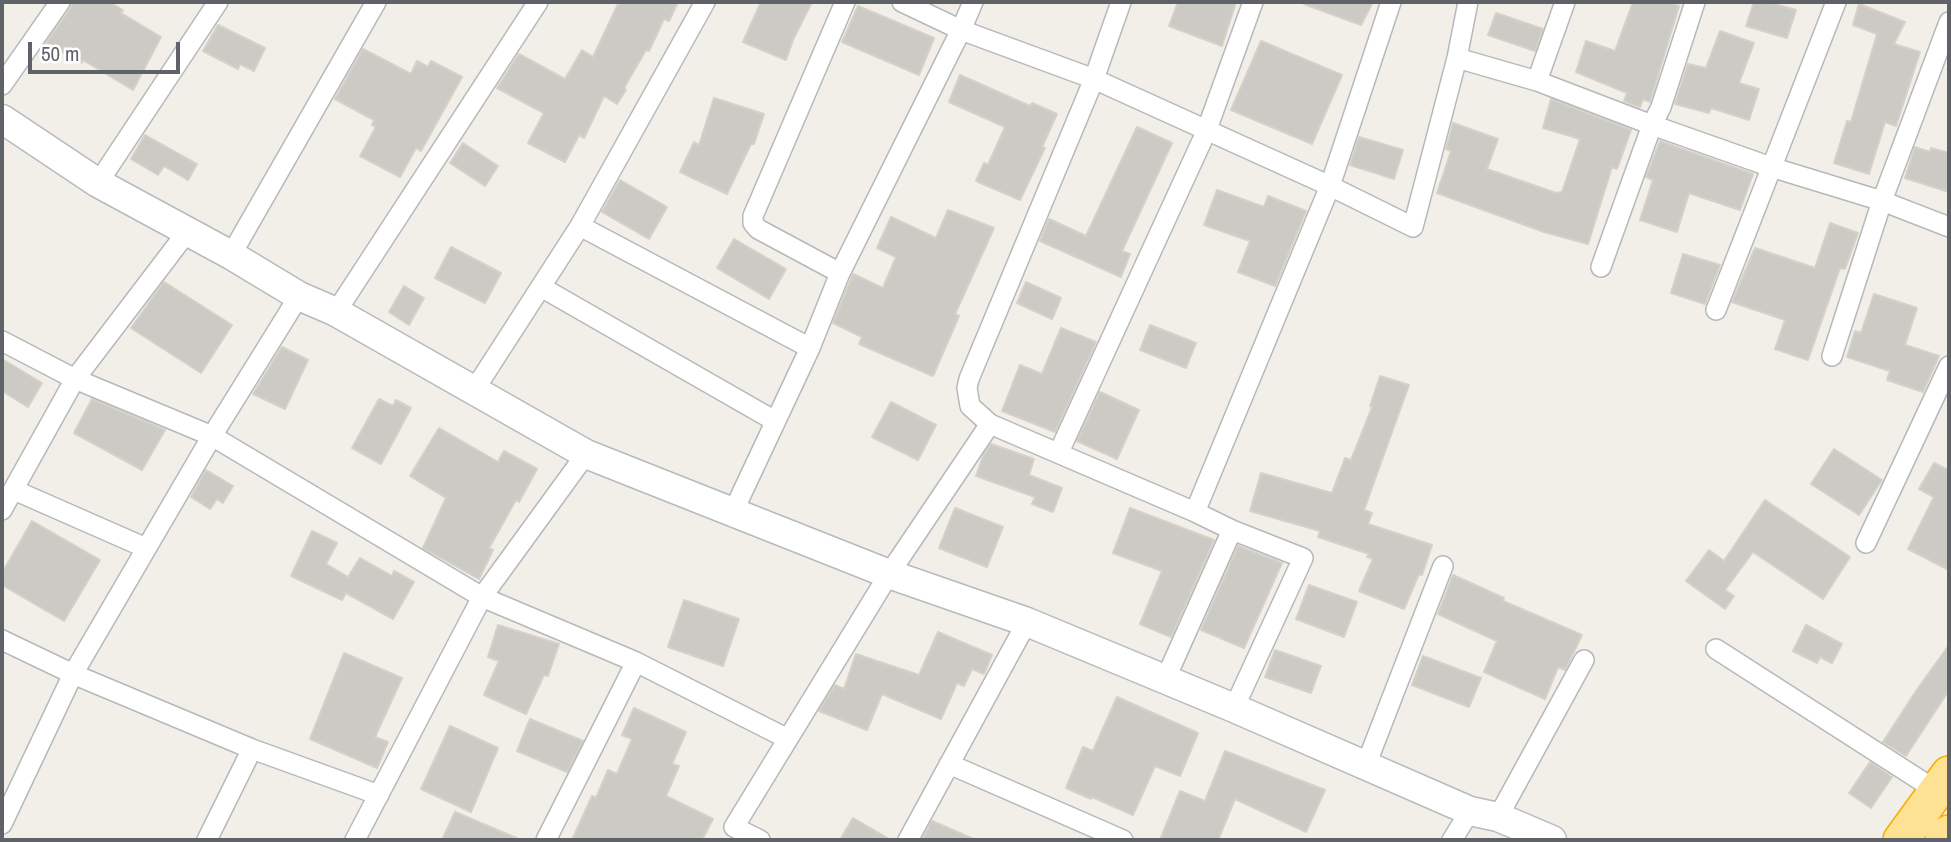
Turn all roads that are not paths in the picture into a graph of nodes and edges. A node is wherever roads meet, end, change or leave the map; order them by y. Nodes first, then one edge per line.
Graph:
1 (60, 2) edge
2 (218, 2) edge
3 (376, 2) edge
4 (538, 2) edge
5 (705, 2) edge
6 (845, 2) edge
7 (902, 2) edge
8 (973, 2) edge
9 (1121, 2) edge
10 (1253, 2) edge
11 (1391, 2) edge
12 (1468, 2) edge
13 (1565, 2) edge
14 (1695, 2) edge
15 (1836, 2) edge
16 (1949, 22) edge
17 (961, 30) junction
18 (1457, 58) junction
19 (1094, 79) junction
20 (1537, 82) junction
21 (2, 85) edge
22 (2, 119) edge
23 (1651, 125) junction
24 (1206, 132) junction
25 (1771, 167) junction
26 (98, 183) junction
27 (1330, 187) junction
28 (1882, 201) junction
29 (580, 226) junction
30 (1949, 227) edge
31 (187, 232) junction
32 (231, 255) junction
33 (1601, 267) dead end
34 (840, 272) junction
35 (541, 287) junction
36 (299, 296) junction
37 (1716, 310) dead end
38 (336, 312) junction
39 (2, 341) edge
40 (810, 348) junction
41 (1832, 356) dead end
42 (1949, 366) edge
43 (75, 379) junction
44 (473, 392) junction
45 (775, 421) junction
46 (990, 424) junction
47 (212, 436) junction
48 (1059, 452) junction
49 (586, 454) junction
50 (14, 490) junction
51 (2, 510) edge
52 (733, 512) junction
53 (1195, 512) junction
54 (1232, 530) junction
55 (1866, 543) dead end
56 (146, 548) junction
57 (1443, 565) dead end
58 (890, 574) junction
59 (482, 597) junction
60 (1027, 622) junction
61 (2, 639) edge
62 (1716, 649) dead end
63 (1584, 660) dead end
64 (636, 662) junction
65 (72, 674) junction
66 (1166, 680) junction
67 (1234, 708) junction
68 (786, 738) junction
69 (252, 749) junction
70 (948, 764) junction
71 (1366, 765) junction
72 (1943, 782) edge
73 (379, 795) junction
74 (1471, 811) junction
75 (1498, 817) junction
76 (2, 824) edge
77 (1949, 833) edge
78 (730, 834) edge
79 (207, 840) edge
80 (355, 840) edge
81 (546, 840) edge
82 (760, 840) edge
83 (908, 840) edge
84 (1123, 840) edge
85 (1452, 840) edge
86 (1552, 840) edge
87 (1901, 840) edge
88 (1943, 840) edge

1 - 21 street
2 - 26 street
3 - 32 street
4 - 38 street
5 - 29 street
6 - 34 street
7 - 17 street
8 - 17 street
9 - 19 street
10 - 24 street
11 - 27 street
12 - 18 street
13 - 20 street
14 - 23 street
15 - 25 street
16 - 28 street
17 - 19 street
17 - 34 street
18 - 20 street
18 - 27 street
19 - 24 street
19 - 46 street
20 - 23 street
22 - 26 street
23 - 25 street
23 - 33 street
24 - 27 street
24 - 48 street
25 - 28 street
25 - 37 street
26 - 31 street
27 - 53 street
28 - 30 street
28 - 41 street
29 - 35 street
29 - 40 street
31 - 32 street
31 - 43 street
32 - 36 street
34 - 40 street
35 - 44 street
35 - 45 street
36 - 38 street
36 - 47 street
38 - 44 street
39 - 43 street
40 - 45 street
42 - 55 street
43 - 47 street
43 - 50 street
44 - 49 street
45 - 52 street
46 - 48 street
46 - 58 street
47 - 56 street
47 - 59 street
48 - 53 street
49 - 52 street
49 - 59 street
50 - 51 street
50 - 56 street
52 - 58 street
53 - 54 street
54 - 66 street
54 - 67 street
56 - 65 street
57 - 71 street
58 - 60 street
58 - 68 street
59 - 64 street
59 - 73 street
60 - 66 street
60 - 70 street
61 - 65 street
62 - 72 street
63 - 75 street
64 - 68 street
64 - 81 street
65 - 69 street
65 - 76 street
66 - 67 street
67 - 71 street
68 - 78 street
69 - 73 street
69 - 79 street
70 - 83 street
70 - 84 street
71 - 74 street
72 - 87 highway
73 - 80 street
74 - 75 street
74 - 85 street
75 - 86 street
77 - 88 highway
78 - 82 street

